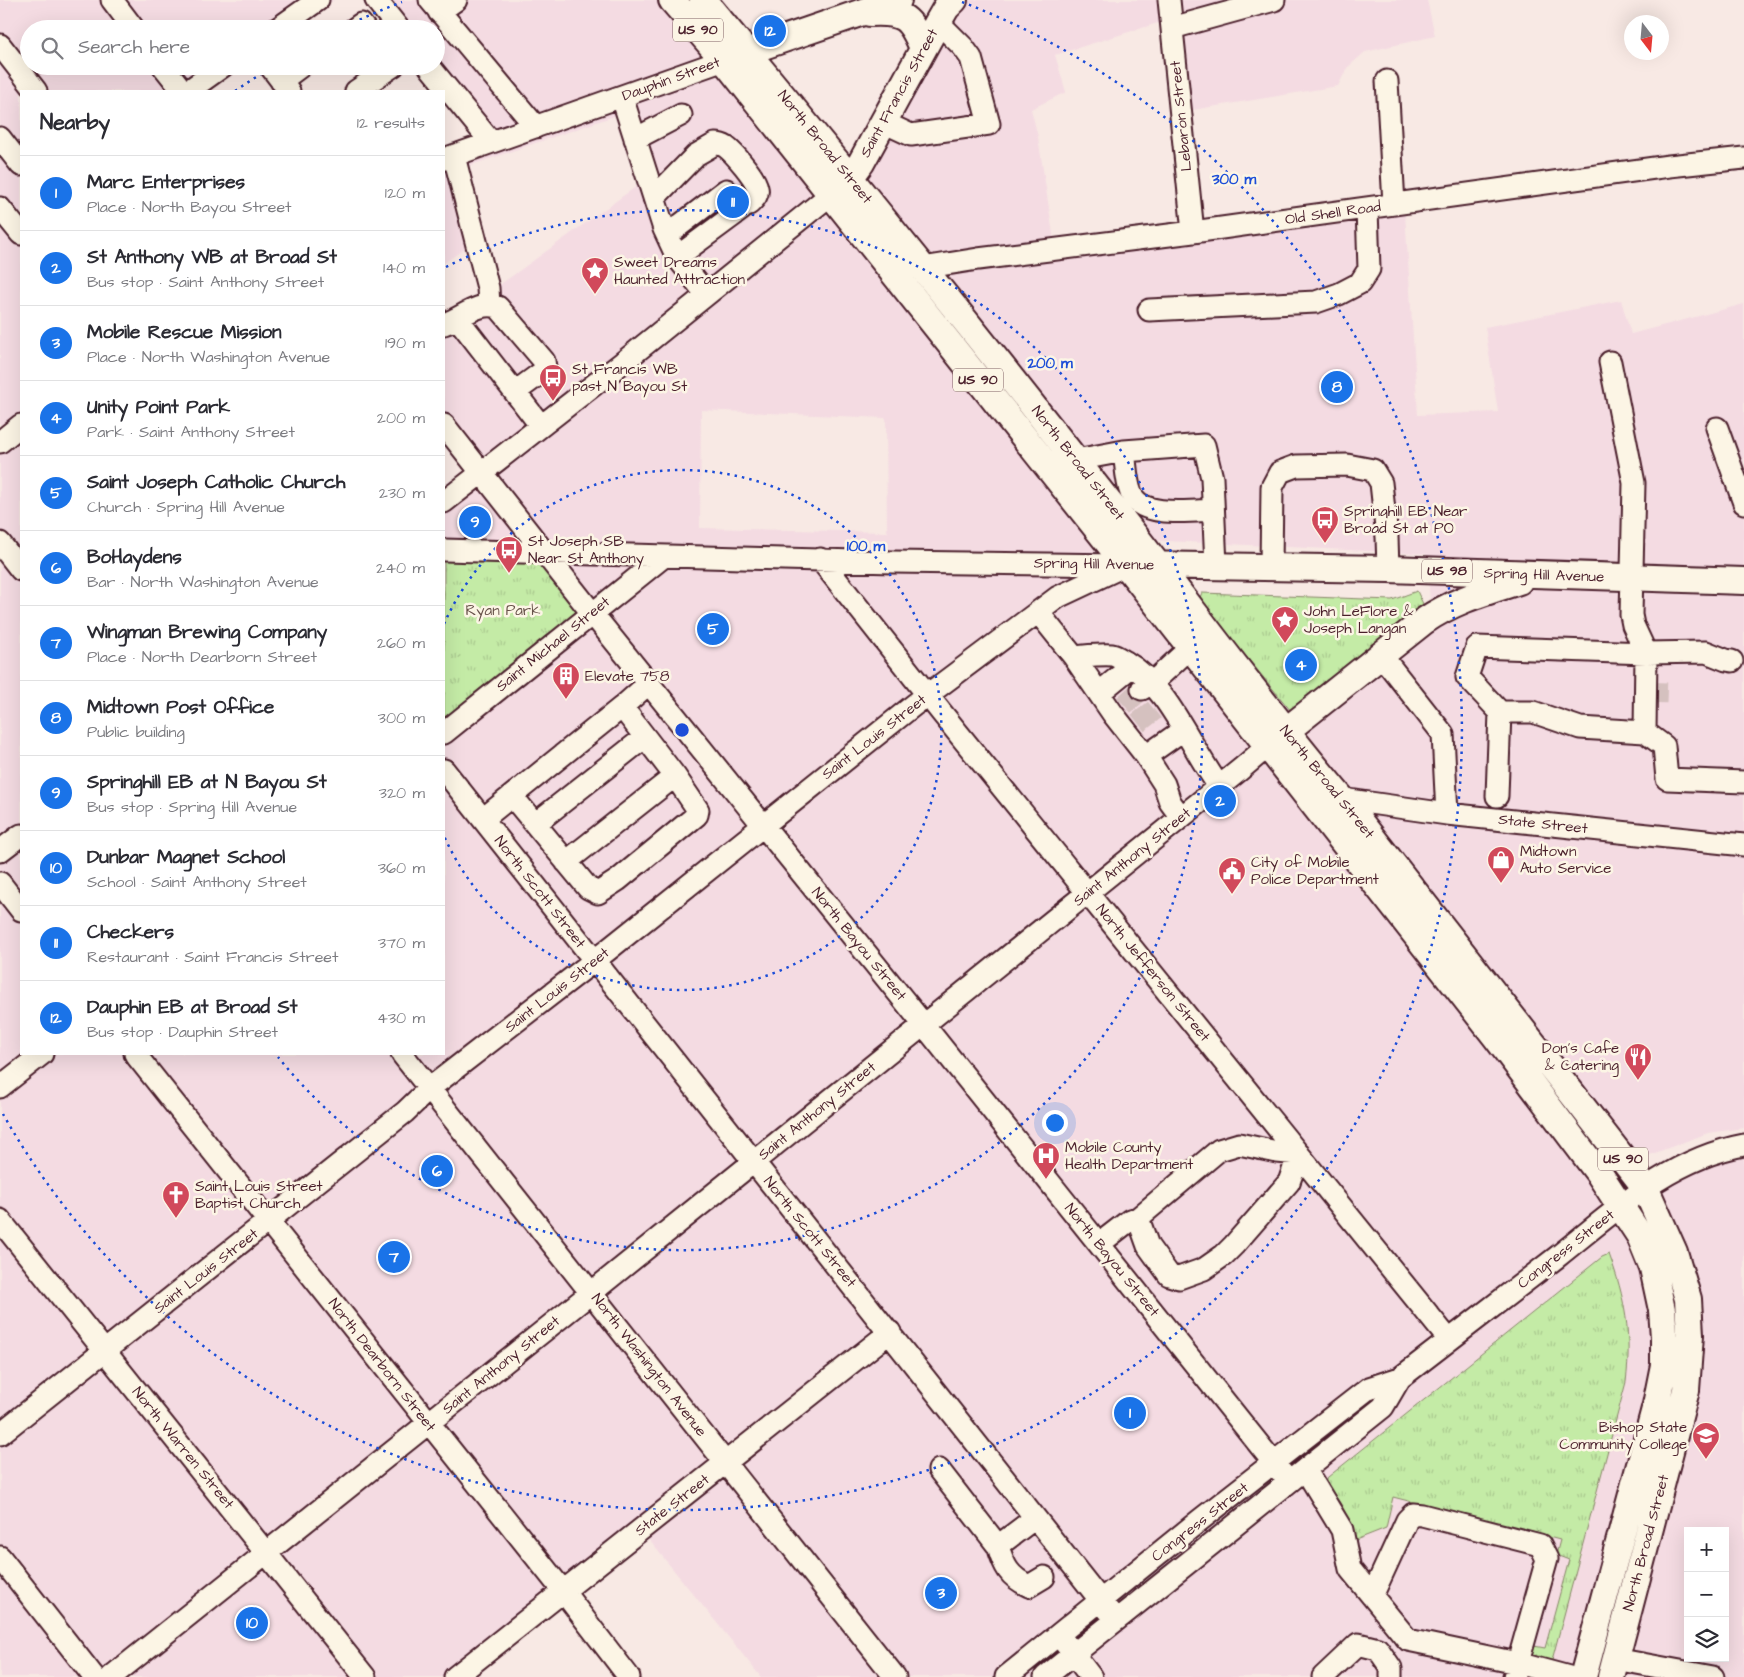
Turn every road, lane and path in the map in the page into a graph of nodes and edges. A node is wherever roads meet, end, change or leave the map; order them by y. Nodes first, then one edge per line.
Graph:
1 (112, 0) edge
2 (318, 0) edge
3 (376, 0) edge
4 (672, 0) edge
5 (703, 0) edge
6 (898, 0) edge
7 (954, 0) edge
8 (1169, 0) edge
9 (1274, 0) edge
10 (442, 4) edge
11 (853, 15) junction
12 (127, 20) edge
13 (290, 20) edge
14 (392, 20) edge
15 (938, 22) junction
16 (1172, 28) junction
17 (0, 45) edge
18 (923, 48) junction
19 (735, 56) junction
20 (20, 71) edge
21 (23, 75) edge
22 (170, 75) edge
23 (210, 75) edge
24 (380, 75) edge
25 (437, 75) edge
26 (1387, 81) dead end
27 (35, 90) edge
28 (182, 90) edge
29 (189, 90) edge
30 (357, 90) edge
31 (622, 97) junction
32 (681, 115) dead end
33 (883, 122) junction
34 (536, 126) junction
35 (0, 138) edge
36 (635, 139) junction
37 (491, 142) junction
38 (449, 158) edge
39 (1744, 158) edge
40 (20, 164) edge
41 (850, 178) junction
42 (737, 183) junction
43 (830, 195) junction
44 (654, 198) junction
45 (1394, 204) junction
46 (0, 208) edge
47 (1367, 208) junction
48 (14, 230) edge
49 (1193, 232) junction
50 (667, 235) junction
51 (677, 257) junction
52 (922, 268) junction
53 (706, 294) junction
54 (489, 305) junction
55 (1149, 310) dead end
56 (451, 321) edge
57 (1610, 362) dead end
58 (515, 392) junction
59 (20, 426) edge
60 (445, 426) edge
61 (542, 426) junction
62 (1717, 428) dead end
63 (0, 442) edge
64 (1136, 452) junction
65 (1076, 460) junction
66 (481, 473) junction
67 (445, 501) edge
68 (1744, 503) edge
69 (1213, 510) junction
70 (20, 541) edge
71 (0, 542) edge
72 (445, 550) edge
73 (544, 553) junction
74 (663, 556) junction
75 (820, 559) junction
76 (1126, 565) junction
77 (1158, 565) junction
78 (1216, 566) junction
79 (1271, 567) junction
80 (20, 569) edge
81 (1388, 569) junction
82 (1538, 575) junction
83 (1633, 578) junction
84 (1744, 581) edge
85 (1038, 612) junction
86 (592, 613) junction
87 (1190, 648) junction
88 (1652, 653) junction
89 (1381, 655) junction
90 (1074, 657) junction
91 (1740, 661) edge
92 (1132, 666) junction
93 (1657, 675) tunnel mouth
94 (648, 684) junction
95 (1147, 686) junction
96 (1099, 693) junction
97 (927, 695) junction
98 (622, 707) junction
99 (1500, 712) junction
100 (1649, 719) junction
101 (1183, 730) junction
102 (445, 732) edge
103 (644, 737) junction
104 (1277, 738) junction
105 (1146, 756) junction
106 (445, 771) edge
107 (675, 776) junction
108 (1744, 782) edge
109 (1219, 786) junction
110 (512, 796) junction
111 (1497, 796) dead end
112 (1342, 799) junction
113 (1447, 814) junction
114 (1181, 817) junction
115 (483, 820) junction
116 (535, 824) junction
117 (762, 826) junction
118 (20, 835) edge
119 (1744, 845) edge
120 (0, 851) edge
121 (566, 862) junction
122 (0, 883) edge
123 (1088, 892) junction
124 (20, 909) edge
125 (594, 961) junction
126 (924, 1025) junction
127 (41, 1055) edge
128 (136, 1055) edge
129 (403, 1055) edge
130 (0, 1088) edge
131 (430, 1088) junction
132 (1744, 1145) edge
133 (1299, 1154) junction
134 (754, 1162) junction
135 (1645, 1187) junction
136 (1622, 1206) junction
137 (1138, 1218) junction
138 (0, 1220) edge
139 (269, 1221) junction
140 (1099, 1244) junction
141 (592, 1292) junction
142 (890, 1332) junction
143 (1449, 1340) junction
144 (105, 1351) junction
145 (1400, 1378) junction
146 (429, 1424) junction
147 (0, 1434) edge
148 (726, 1462) junction
149 (1274, 1463) junction
150 (939, 1470) dead end
151 (1297, 1476) junction
152 (1035, 1518) junction
153 (998, 1546) junction
154 (266, 1553) junction
155 (0, 1557) edge
156 (1044, 1577) dead end
157 (563, 1592) junction
158 (1372, 1596) junction
159 (1100, 1602) junction
160 (1116, 1620) junction
161 (1059, 1635) junction
162 (1073, 1654) junction
163 (1613, 1668) edge
164 (1516, 1670) edge
165 (94, 1677) edge
166 (111, 1677) edge
167 (365, 1677) edge
168 (454, 1677) edge
169 (628, 1677) edge
170 (895, 1677) edge
171 (1006, 1677) edge
172 (1045, 1677) edge
173 (1091, 1677) edge
174 (1323, 1677) edge
175 (1391, 1677) edge
176 (1569, 1677) edge
177 (1583, 1677) edge
178 (1712, 1677) edge

1 - 12 street
2 - 13 street
3 - 14 street
4 - 19 main road, US 90
5 - 19 main road, US 90
6 - 11 main road, Dauphin Street
7 - 15 main road, Saint Francis Street
8 - 16 street, Lebaron Street
9 - 16 street
10 - 34 street
11 - 18 main road
11 - 19 main road, Dauphin Street
15 - 18 main road, Saint Francis Street
15 - 33 street
16 - 49 street, Lebaron Street
17 - 20 street
18 - 33 main road, Saint Francis Street
19 - 31 street, Dauphin Street
19 - 41 main road, North Broad Street / US 90
19 - 43 main road, North Broad Street / US 90
21 - 27 street
22 - 28 street
23 - 29 street
24 - 30 street
25 - 37 street
26 - 45 street
31 - 34 street, Dauphin Street
31 - 36 street
32 - 36 street
33 - 41 main road, Saint Francis Street
34 - 37 street, Dauphin Street
35 - 40 street
36 - 44 street
37 - 38 street, Dauphin Street
38 - 54 street
39 - 45 street, Old Shell Road
41 - 43 main road, Saint Francis Street
41 - 52 main road, North Broad Street / US 90
42 - 44 street
42 - 50 street
42 - 51 street
43 - 53 street, Saint Francis Street
43 - 76 main road, North Broad Street / US 90
44 - 50 street
45 - 47 street, Old Shell Road
46 - 48 street
47 - 49 street, Old Shell Road
47 - 55 street
49 - 52 street, Old Shell Road
50 - 51 street
51 - 53 street
52 - 65 main road, North Broad Street / US 90
53 - 61 street, Saint Francis Street
54 - 56 street
54 - 58 street
56 - 58 street
57 - 83 street
58 - 61 street
59 - 63 street
60 - 66 street, North Bayou Street
61 - 66 street, Saint Francis Street
62 - 68 street
64 - 65 street
64 - 69 street
64 - 69 street
65 - 77 main road, North Broad Street / US 90
66 - 67 street, Saint Francis Street
66 - 73 street, North Bayou Street
69 - 78 street
70 - 71 street
71 - 80 street
72 - 73 street, Spring Hill Avenue
73 - 74 street, Spring Hill Avenue
73 - 86 street, North Bayou Street
74 - 75 street, Spring Hill Avenue
74 - 86 street, Saint Michael Street
75 - 76 street, Spring Hill Avenue
75 - 97 street, North Jefferson Street
76 - 77 main road, Spring Hill Avenue
76 - 85 street, Saint Louis Street
76 - 87 main road, North Broad Street / US 90
77 - 78 main road, Spring Hill Avenue / US 98
77 - 104 main road, North Broad Street / US 90
78 - 79 main road, Spring Hill Avenue / US 98
79 - 81 main road, Spring Hill Avenue / US 98
79 - 81 street
81 - 82 main road, Spring Hill Avenue / US 98
82 - 83 main road, Spring Hill Avenue / US 98
82 - 89 main road, Saint Anthony Street / US 98
83 - 84 main road, Spring Hill Avenue / US 98
83 - 88 street
85 - 90 street
85 - 97 street, Saint Louis Street
86 - 94 street, North Bayou Street
86 - 102 street, Saint Michael Street
87 - 95 street
87 - 104 main road, North Broad Street / US 90
88 - 91 street
88 - 93 street
88 - 99 street
88 - 100 street
89 - 104 main road, Saint Anthony Street / US 98
89 - 113 street
90 - 92 street
90 - 96 street
92 - 95 street
92 - 96 street
94 - 98 street
94 - 117 street, North Bayou Street
95 - 101 street
96 - 105 street
97 - 117 street, Saint Louis Street
97 - 123 street, North Jefferson Street
98 - 103 street
98 - 110 street
99 - 100 street
99 - 111 street
100 - 108 street
101 - 105 street
101 - 109 street
103 - 107 street
103 - 116 street
104 - 109 street, Saint Anthony Street
104 - 112 main road, North Broad Street / US 90
104 - 136 main road, North Broad Street / US 90
105 - 114 street
106 - 115 street, North Scott Street
107 - 121 street
107 - 121 street
109 - 114 street, Saint Anthony Street
110 - 115 street
110 - 116 street
112 - 113 street, State Street
112 - 135 main road, North Broad Street / US 90
113 - 119 street, State Street
114 - 123 street, Saint Anthony Street
115 - 125 street, North Scott Street
116 - 121 street
117 - 125 street, Saint Louis Street
117 - 126 street, North Bayou Street
118 - 120 street
122 - 124 street
123 - 126 street, Saint Anthony Street
123 - 133 street, North Jefferson Street
125 - 131 street, Saint Louis Street
125 - 134 street, North Scott Street
126 - 134 street, Saint Anthony Street
126 - 140 street, North Bayou Street
127 - 130 street
128 - 139 street, North Dearborn Street
129 - 131 street, North Washington Avenue
131 - 139 street, Saint Louis Street
131 - 141 street, North Washington Avenue
132 - 135 street, Congress Street
133 - 137 street
133 - 137 street
133 - 143 street, North Jefferson Street
134 - 141 street, Saint Anthony Street
134 - 142 street, North Scott Street
135 - 136 street, Congress Street
135 - 163 main road, North Broad Street / US 90
136 - 143 street, Congress Street
136 - 177 main road, North Broad Street / US 90
137 - 140 street
138 - 144 street, North Warren Street
139 - 144 street, Saint Louis Street
139 - 146 street, North Dearborn Street
140 - 149 street, North Bayou Street
141 - 146 street, Saint Anthony Street
141 - 148 street, North Washington Avenue
142 - 148 street, State Street
142 - 152 street, North Scott Street
143 - 145 street, Congress Street
144 - 147 street, Saint Louis Street
144 - 154 street, North Warren Street
145 - 149 street, Congress Street
145 - 151 street, Congress Street
146 - 154 street, Saint Anthony Street
146 - 157 street, North Dearborn Street
148 - 157 street, State Street
148 - 170 street, North Washington Avenue
149 - 151 street, North Bayou Street
149 - 159 street, Congress Street
150 - 153 street
151 - 158 street, North Bayou Street
151 - 160 street, Congress Street
152 - 153 street
152 - 159 street, North Scott Street
153 - 156 street
154 - 166 street, Saint Anthony Street
154 - 167 street, North Warren Street
155 - 165 street
157 - 168 street, State Street
157 - 169 street, North Dearborn Street
158 - 164 street, North Bayou Street
158 - 164 street
159 - 160 street, North Scott Street
159 - 161 street, Congress Street
160 - 162 street, Congress Street
161 - 162 street
161 - 171 street, Congress Street
162 - 172 street, Congress Street
162 - 173 street
163 - 178 street
164 - 176 street, North Bayou Street
174 - 175 street

